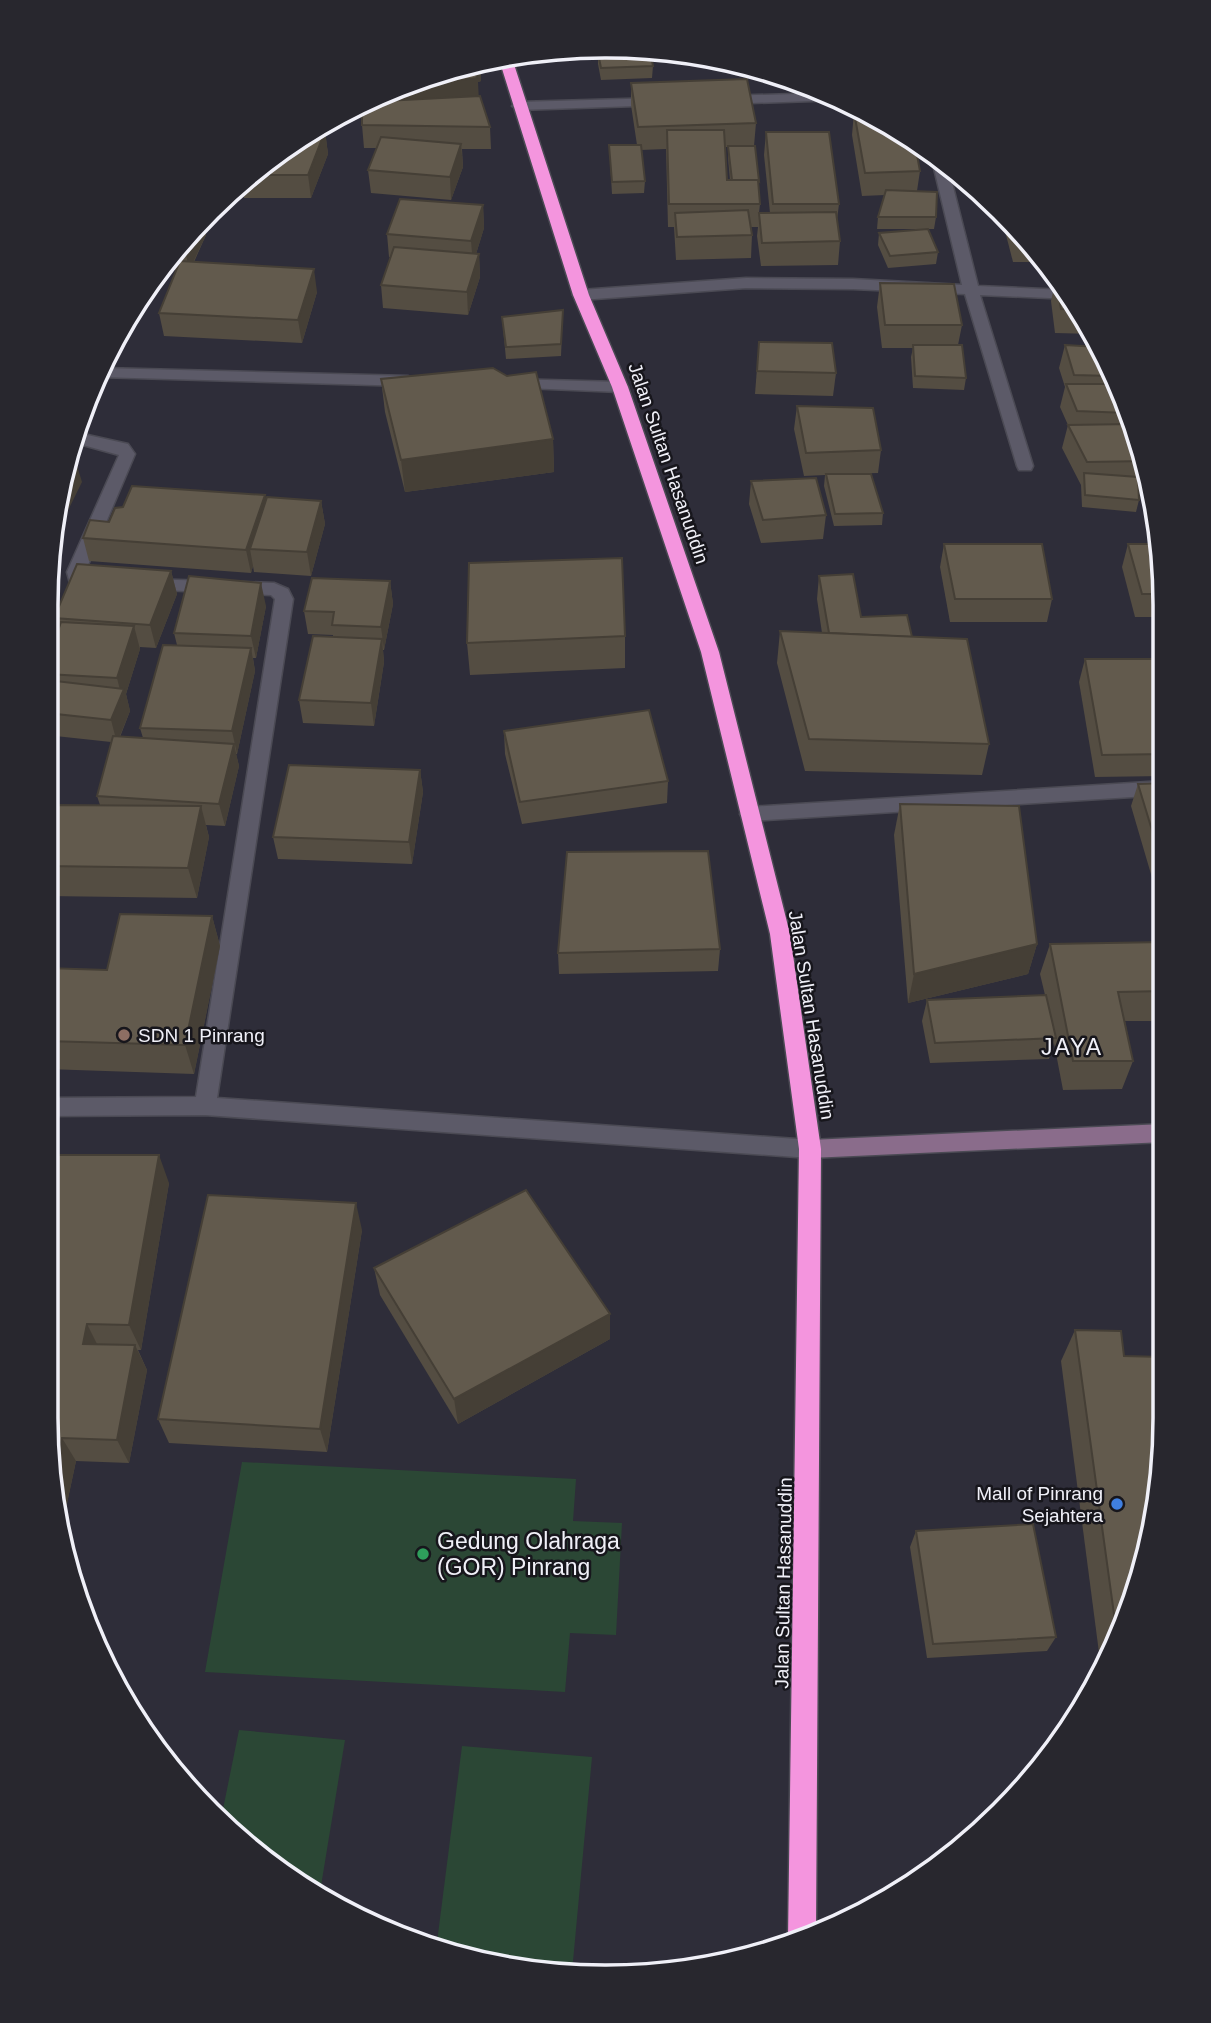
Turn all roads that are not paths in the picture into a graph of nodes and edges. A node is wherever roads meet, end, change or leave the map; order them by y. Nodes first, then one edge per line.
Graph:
1 (507, 67) edge
2 (811, 98) edge
3 (703, 100) edge
4 (677, 101) edge
5 (519, 106) junction
6 (942, 174) edge
7 (971, 290) junction
8 (1056, 294) edge
9 (580, 295) junction
10 (109, 373) edge
11 (430, 382) edge
12 (498, 384) edge
13 (620, 387) junction
14 (84, 439) edge
15 (1024, 466) dead end
16 (1153, 789) edge
17 (750, 814) junction
18 (205, 1106) junction
19 (58, 1107) edge
20 (1153, 1133) edge
21 (810, 1149) junction
22 (802, 1929) edge

1 - 5 highway, Jalan Sultan Hasanuddin
2 - 3 street
4 - 5 street
5 - 9 highway, Jalan Sultan Hasanuddin
6 - 7 street
7 - 8 street
7 - 9 street
7 - 15 street
9 - 13 highway, Jalan Sultan Hasanuddin
10 - 11 street
12 - 13 street
13 - 17 highway, Jalan Sultan Hasanuddin
14 - 18 street
16 - 17 street
17 - 21 highway, Jalan Sultan Hasanuddin
18 - 19 street
18 - 21 street
20 - 21 street
21 - 22 highway, Jalan Sultan Hasanuddin

